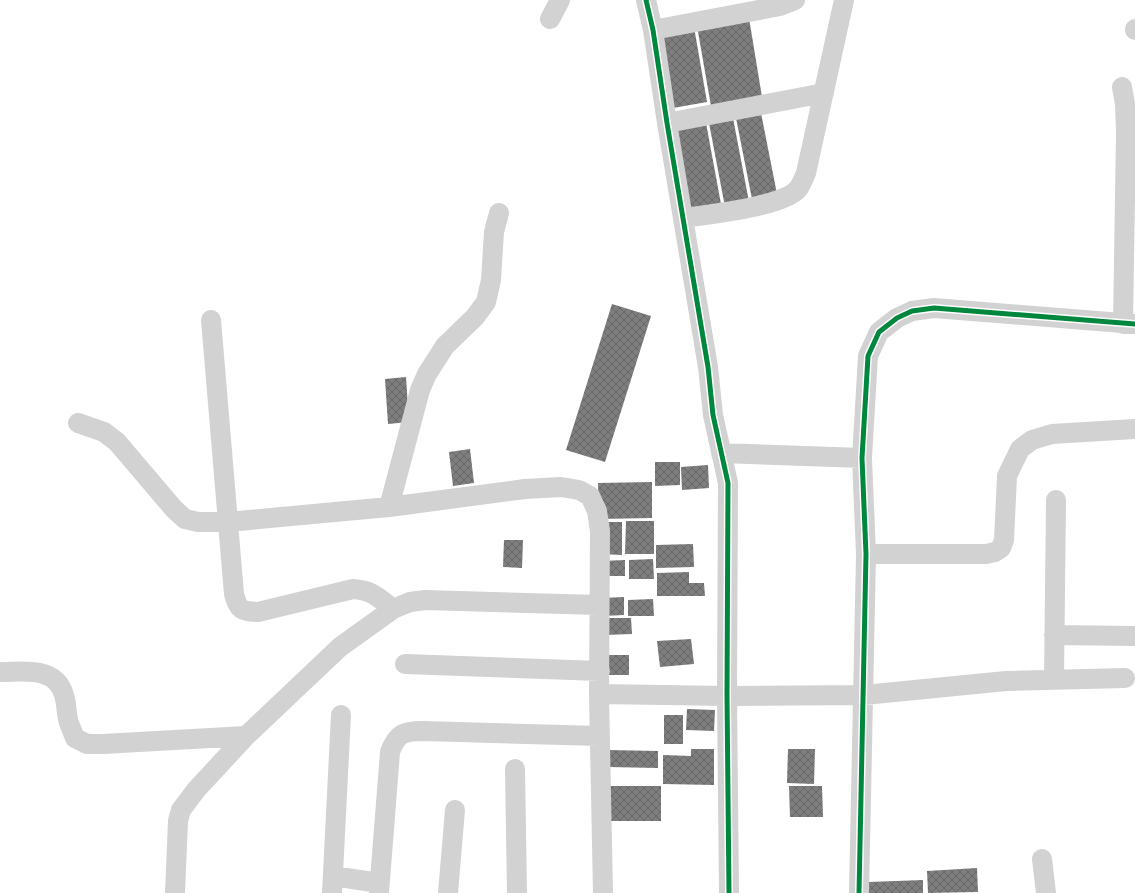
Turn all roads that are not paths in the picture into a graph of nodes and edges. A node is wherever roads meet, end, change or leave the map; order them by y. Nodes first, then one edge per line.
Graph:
1 (560, 0) edge
2 (646, 0) edge
3 (795, 0) edge
4 (844, 0) edge
5 (550, 19) dead end
6 (653, 30) junction
7 (1122, 87) dead end
8 (824, 93) junction
9 (667, 123) junction
10 (499, 213) dead end
11 (684, 218) junction
12 (211, 320) dead end
13 (1129, 324) edge
14 (78, 423) dead end
15 (1135, 429) edge
16 (721, 453) junction
17 (862, 458) junction
18 (1056, 500) dead end
19 (389, 507) junction
20 (228, 522) junction
21 (866, 554) junction
22 (599, 605) junction
23 (393, 609) junction
24 (1054, 635) junction
25 (1135, 636) edge
26 (405, 664) dead end
27 (600, 671) junction
28 (0, 672) edge
29 (1125, 678) dead end
30 (1054, 680) junction
31 (600, 694) junction
32 (864, 695) junction
33 (727, 696) junction
34 (341, 715) dead end
35 (246, 736) junction
36 (600, 736) junction
37 (516, 769) dead end
38 (455, 810) dead end
39 (1042, 859) dead end
40 (333, 884) edge
41 (379, 888) edge
42 (175, 893) edge
43 (448, 893) edge
44 (517, 893) edge
45 (603, 893) edge
46 (729, 893) edge
47 (860, 893) edge
48 (1046, 893) edge

1 - 5 street
2 - 6 street
3 - 6 street
4 - 8 street
6 - 9 street
7 - 13 street
8 - 9 street
8 - 11 street
9 - 11 street
10 - 19 street
11 - 16 street
12 - 20 street
13 - 17 street
14 - 20 street
15 - 21 street
16 - 17 street
16 - 33 street
17 - 21 street
18 - 24 street
19 - 20 street
19 - 22 street
20 - 23 street
21 - 32 street
22 - 23 street
22 - 27 street
23 - 35 street
24 - 25 street
24 - 30 street
26 - 27 street
27 - 31 street
28 - 35 street
29 - 30 street
30 - 32 street
31 - 33 street
31 - 36 street
32 - 33 street
32 - 47 street
33 - 46 street
34 - 40 street
35 - 42 street
36 - 41 street
36 - 45 street
37 - 44 street
38 - 43 street
39 - 48 street
40 - 41 street

